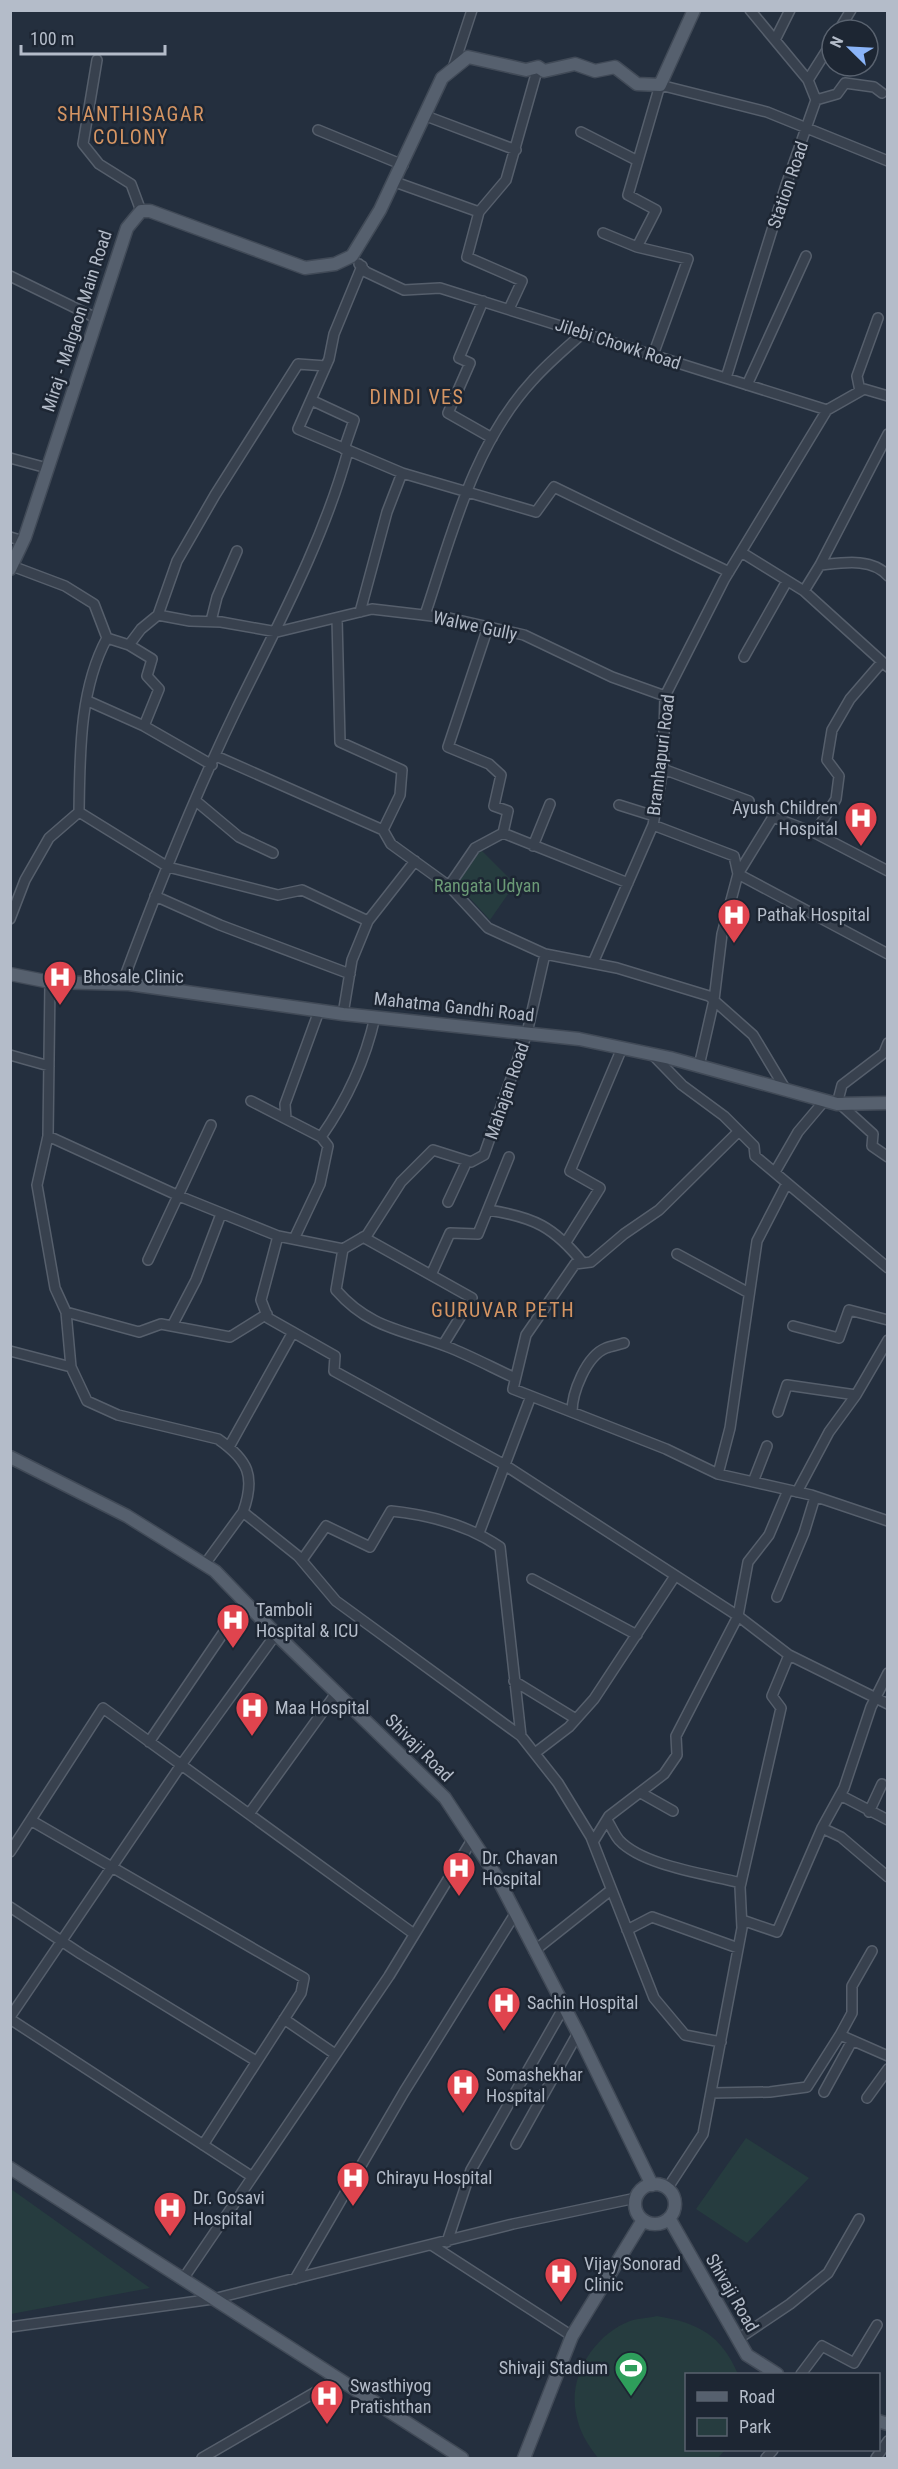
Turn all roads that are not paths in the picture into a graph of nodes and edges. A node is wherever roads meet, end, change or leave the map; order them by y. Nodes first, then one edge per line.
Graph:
1 (472, 10) edge
2 (694, 10) edge
3 (750, 10) edge
4 (790, 10) edge
5 (775, 40) junction
6 (97, 60) dead end
7 (820, 61) edge
8 (538, 67) junction
9 (452, 71) junction
10 (808, 80) junction
11 (660, 86) junction
12 (882, 93) dead end
13 (816, 100) junction
14 (426, 116) junction
15 (808, 128) junction
16 (318, 130) dead end
17 (581, 132) dead end
18 (516, 150) junction
19 (638, 161) junction
20 (888, 161) edge
21 (403, 165) junction
22 (395, 182) junction
23 (141, 211) junction
24 (479, 212) junction
25 (603, 233) dead end
26 (637, 247) junction
27 (352, 256) junction
28 (806, 256) dead end
29 (362, 266) junction
30 (10, 276) edge
31 (483, 301) junction
32 (509, 309) junction
33 (96, 318) junction
34 (878, 318) dead end
35 (583, 333) junction
36 (653, 355) junction
37 (326, 366) junction
38 (726, 378) junction
39 (747, 385) junction
40 (860, 391) junction
41 (888, 396) edge
42 (311, 400) junction
43 (827, 410) junction
44 (888, 434) edge
45 (492, 438) junction
46 (346, 450) junction
47 (10, 458) edge
48 (48, 468) junction
49 (402, 473) junction
50 (465, 493) junction
51 (16, 539) edge
52 (237, 551) dead end
53 (741, 552) junction
54 (820, 565) junction
55 (11, 567) edge
56 (729, 572) junction
57 (886, 572) edge
58 (787, 581) junction
59 (804, 591) junction
60 (360, 612) junction
61 (158, 615) junction
62 (425, 615) junction
63 (337, 618) junction
64 (211, 621) junction
65 (488, 627) junction
66 (277, 632) junction
67 (107, 638) junction
68 (129, 645) junction
69 (744, 657) dead end
70 (885, 665) edge
71 (665, 696) junction
72 (88, 701) junction
73 (144, 726) junction
74 (214, 761) junction
75 (663, 769) junction
76 (196, 801) junction
77 (749, 801) dead end
78 (550, 804) dead end
79 (620, 805) dead end
80 (79, 812) junction
81 (654, 821) junction
82 (383, 830) junction
83 (503, 833) junction
84 (814, 833) junction
85 (533, 846) junction
86 (273, 853) dead end
87 (414, 861) junction
88 (168, 867) junction
89 (888, 872) edge
90 (738, 874) junction
91 (628, 883) junction
92 (449, 886) junction
93 (155, 896) junction
94 (10, 919) edge
95 (368, 921) junction
96 (545, 954) junction
97 (888, 954) edge
98 (592, 963) junction
99 (10, 974) edge
100 (350, 974) junction
101 (50, 982) junction
102 (122, 984) junction
103 (714, 1000) junction
104 (319, 1011) junction
105 (343, 1014) junction
106 (375, 1017) junction
107 (527, 1033) junction
108 (888, 1043) edge
109 (622, 1048) junction
110 (652, 1054) junction
111 (10, 1055) edge
112 (49, 1066) junction
113 (699, 1066) junction
114 (786, 1090) junction
115 (251, 1101) dead end
116 (834, 1103) junction
117 (888, 1103) edge
118 (286, 1119) junction
119 (211, 1125) dead end
120 (738, 1132) junction
121 (48, 1136) junction
122 (321, 1137) junction
123 (509, 1157) dead end
124 (888, 1157) edge
125 (467, 1161) junction
126 (775, 1172) junction
127 (786, 1183) junction
128 (179, 1196) junction
129 (448, 1202) dead end
130 (488, 1210) junction
131 (221, 1214) junction
132 (278, 1236) junction
133 (363, 1237) junction
134 (294, 1239) junction
135 (566, 1242) junction
136 (343, 1249) junction
137 (677, 1254) dead end
138 (148, 1260) dead end
139 (584, 1263) junction
140 (888, 1268) edge
141 (431, 1275) junction
142 (749, 1293) junction
143 (66, 1312) junction
144 (267, 1314) junction
145 (888, 1320) edge
146 (172, 1326) junction
147 (793, 1326) dead end
148 (293, 1332) junction
149 (888, 1340) edge
150 (624, 1343) dead end
151 (443, 1345) junction
152 (10, 1351) edge
153 (71, 1367) junction
154 (515, 1378) junction
155 (856, 1395) junction
156 (531, 1396) junction
157 (572, 1412) junction
158 (778, 1412) dead end
159 (767, 1446) dead end
160 (230, 1447) junction
161 (10, 1457) edge
162 (504, 1464) junction
163 (718, 1474) junction
164 (753, 1482) junction
165 (792, 1491) junction
166 (816, 1497) junction
167 (243, 1512) junction
168 (888, 1521) edge
169 (479, 1533) junction
170 (302, 1560) junction
171 (205, 1564) junction
172 (675, 1576) junction
173 (532, 1579) dead end
174 (777, 1597) dead end
175 (245, 1601) junction
176 (738, 1616) junction
177 (276, 1634) junction
178 (636, 1635) junction
179 (789, 1655) junction
180 (888, 1673) edge
181 (514, 1681) junction
182 (337, 1692) junction
183 (876, 1698) junction
184 (888, 1704) edge
185 (576, 1719) junction
186 (521, 1736) junction
187 (149, 1742) junction
188 (535, 1753) junction
189 (181, 1765) junction
190 (882, 1784) dead end
191 (641, 1792) junction
192 (840, 1795) junction
193 (673, 1811) dead end
194 (869, 1812) junction
195 (249, 1814) junction
196 (607, 1820) junction
197 (888, 1820) edge
198 (32, 1821) junction
199 (822, 1828) junction
200 (472, 1840) junction
201 (593, 1842) junction
202 (10, 1852) edge
203 (113, 1869) junction
204 (888, 1877) edge
205 (741, 1883) junction
206 (611, 1890) junction
207 (10, 1907) edge
208 (515, 1914) junction
209 (742, 1920) junction
210 (627, 1930) junction
211 (414, 1934) junction
212 (63, 1940) junction
213 (738, 1948) junction
214 (534, 1951) junction
215 (872, 1951) dead end
216 (564, 2007) junction
217 (10, 2018) edge
218 (284, 2019) junction
219 (578, 2033) junction
220 (840, 2035) junction
221 (852, 2041) junction
222 (721, 2042) junction
223 (335, 2054) junction
224 (888, 2056) edge
225 (256, 2061) junction
226 (888, 2069) edge
227 (824, 2092) dead end
228 (711, 2093) junction
229 (867, 2098) dead end
230 (516, 2144) dead end
231 (203, 2145) junction
232 (10, 2168) edge
233 (251, 2176) junction
234 (652, 2185) junction
235 (668, 2189) junction
236 (636, 2198) junction
237 (669, 2218) junction
238 (859, 2218) dead end
239 (643, 2220) junction
240 (447, 2242) junction
241 (433, 2246) junction
242 (183, 2279) junction
243 (295, 2279) junction
244 (213, 2299) junction
245 (877, 2325) dead end
246 (10, 2327) edge
247 (572, 2336) junction
248 (738, 2339) junction
249 (775, 2373) edge
250 (802, 2373) edge
251 (338, 2379) junction
252 (888, 2441) edge
253 (202, 2458) edge
254 (462, 2458) edge
255 (524, 2458) edge
256 (876, 2458) edge

1 - 9 street
2 - 11 main road
3 - 5 street
4 - 5 street
5 - 10 street
6 - 23 street
7 - 10 street
8 - 9 main road
8 - 11 main road
8 - 18 street
9 - 14 main road
10 - 13 street
11 - 15 street
11 - 19 street
12 - 13 street
13 - 15 street, Station Road
14 - 18 street
14 - 21 main road
15 - 20 street
15 - 38 street, Station Road
16 - 21 street
17 - 19 street
18 - 24 street
19 - 26 street
21 - 22 main road
22 - 24 street
22 - 27 main road
23 - 27 main road
23 - 33 main road, Miraj - Malgaon Main Road
24 - 32 street
25 - 26 street
26 - 36 street
27 - 29 street, Jilebi Chowk Road
28 - 39 street
29 - 31 street, Jilebi Chowk Road
29 - 37 street
30 - 33 street
31 - 32 street, Jilebi Chowk Road
31 - 45 street
32 - 35 street, Jilebi Chowk Road
33 - 48 main road, Miraj - Malgaon Main Road
34 - 40 street
35 - 36 street, Jilebi Chowk Road
35 - 45 street
36 - 38 street, Jilebi Chowk Road
37 - 42 street
37 - 61 street
38 - 39 street, Jilebi Chowk Road
39 - 43 street, Jilebi Chowk Road
40 - 41 street
40 - 43 street
42 - 46 street
42 - 46 street
43 - 53 street
44 - 54 street
45 - 50 street
46 - 49 street
46 - 66 street
47 - 48 street
48 - 51 main road, Miraj - Malgaon Main Road
49 - 50 street
49 - 60 street
50 - 56 street
50 - 62 street
51 - 55 main road, Miraj - Malgaon Main Road
52 - 64 street
53 - 56 street, Bramhapuri Road
53 - 58 street
54 - 57 street
54 - 59 street
55 - 67 street
56 - 71 street, Bramhapuri Road
58 - 59 street
58 - 69 street
59 - 70 street
60 - 62 street, Walwe Gully
60 - 63 street, Walwe Gully
61 - 64 street
61 - 68 street
62 - 65 street, Walwe Gully
63 - 66 street, Walwe Gully
63 - 82 street
64 - 66 street
65 - 71 street, Walwe Gully
65 - 83 street
66 - 74 street
67 - 68 street
67 - 72 street
68 - 73 street
70 - 84 street
71 - 75 street, Bramhapuri Road
72 - 73 street
72 - 80 street
73 - 74 street
74 - 76 street
74 - 82 street
75 - 77 street
75 - 81 street, Bramhapuri Road
76 - 86 street
76 - 88 street
78 - 85 street
79 - 81 street
80 - 88 street
80 - 94 street
81 - 90 street
81 - 91 street, Bramhapuri Road
82 - 87 street
83 - 85 street
83 - 92 street
84 - 89 street
84 - 90 street
85 - 91 street
87 - 92 street
87 - 95 street
88 - 93 street
88 - 95 street
90 - 97 street
90 - 103 street
91 - 98 street, Bramhapuri Road
92 - 96 street
93 - 100 street
93 - 102 street
95 - 100 street
96 - 98 street
96 - 107 street
98 - 103 street
99 - 101 main road, Mahatma Gandhi Road
100 - 105 street
101 - 102 main road, Mahatma Gandhi Road
101 - 112 street
102 - 104 main road, Mahatma Gandhi Road
103 - 113 street
103 - 114 street
104 - 105 main road, Mahatma Gandhi Road
104 - 118 street
105 - 106 main road, Mahatma Gandhi Road
106 - 107 main road, Mahatma Gandhi Road
106 - 122 street
107 - 109 main road, Mahatma Gandhi Road
107 - 125 street, Mahajan Road
108 - 116 street
109 - 110 main road, Mahatma Gandhi Road
109 - 135 street
110 - 113 main road, Mahatma Gandhi Road
110 - 120 street
111 - 112 street
112 - 121 street
113 - 114 main road, Mahatma Gandhi Road
114 - 116 main road, Mahatma Gandhi Road
115 - 118 street
116 - 117 main road, Mahatma Gandhi Road
116 - 124 street
116 - 126 street
118 - 122 street
119 - 128 street
120 - 126 street
120 - 139 street
121 - 128 street
121 - 143 street
122 - 134 street
123 - 130 street
125 - 129 street
125 - 133 street
126 - 127 street
127 - 140 street
127 - 142 street
128 - 131 street
128 - 138 street
130 - 135 street
130 - 141 street
131 - 132 street
131 - 146 street
132 - 134 street
132 - 144 street
133 - 136 street
133 - 141 street
134 - 136 street
135 - 139 street
136 - 151 street
137 - 142 street
139 - 154 street
141 - 151 street
142 - 163 street
143 - 146 street
143 - 153 street
144 - 146 street
144 - 148 street
145 - 147 street
148 - 160 street
148 - 162 street
149 - 155 street
150 - 157 street
151 - 154 street
152 - 153 street
153 - 160 street
154 - 156 street
155 - 158 street
155 - 165 street
156 - 157 street
156 - 162 street
157 - 163 street
159 - 164 street
160 - 167 street
161 - 171 main road, Shivaji Road
162 - 169 street
162 - 172 street
163 - 164 street
164 - 165 street
165 - 166 street
165 - 176 street
166 - 168 street
166 - 174 street
167 - 170 street
167 - 171 street
169 - 170 street
169 - 181 street
170 - 186 street
171 - 175 main road, Shivaji Road
172 - 176 street
172 - 178 street
173 - 178 street
175 - 177 main road, Shivaji Road
175 - 187 street
176 - 179 street
176 - 191 street
177 - 182 main road, Shivaji Road
177 - 189 street
178 - 185 street
179 - 183 street
179 - 205 street
180 - 183 street
181 - 185 street
181 - 186 street
182 - 195 street
182 - 200 main road, Shivaji Road
183 - 184 street
183 - 192 street
185 - 188 street
186 - 188 street
187 - 189 street
187 - 198 street
188 - 201 street
189 - 195 street
189 - 203 street
190 - 194 street
191 - 193 street
191 - 196 street
192 - 194 street
192 - 199 street
194 - 197 street
195 - 211 street
196 - 201 street
196 - 205 street
198 - 202 street
198 - 203 street
199 - 204 street
199 - 209 street
200 - 208 main road, Shivaji Road
200 - 211 street
201 - 206 street
203 - 212 street
203 - 218 street
205 - 209 street
206 - 210 street
206 - 214 street
207 - 212 street
208 - 214 main road, Shivaji Road
208 - 243 street
209 - 213 street
210 - 213 street
210 - 222 street
211 - 223 street
212 - 217 street
212 - 225 street
213 - 222 street
214 - 216 main road, Shivaji Road
215 - 220 street
216 - 219 main road, Shivaji Road
216 - 240 street
217 - 231 street
218 - 223 street
218 - 225 street
219 - 230 street
219 - 234 main road, Shivaji Road
220 - 221 street
220 - 228 street
221 - 224 street
221 - 227 street
222 - 228 street
223 - 233 street
225 - 231 street
226 - 229 street
228 - 235 street
231 - 233 street
232 - 242 main road
233 - 242 street
234 - 235 main road
234 - 236 main road
235 - 237 main road
236 - 239 main road
236 - 240 street
237 - 239 main road
237 - 248 main road, Shivaji Road
238 - 248 street
239 - 247 main road
240 - 241 street
241 - 243 street
241 - 247 street
242 - 244 main road
243 - 244 street
244 - 246 street
244 - 251 main road
245 - 250 street
247 - 255 main road
248 - 249 main road, Shivaji Road
251 - 253 street
251 - 254 main road
252 - 256 street

